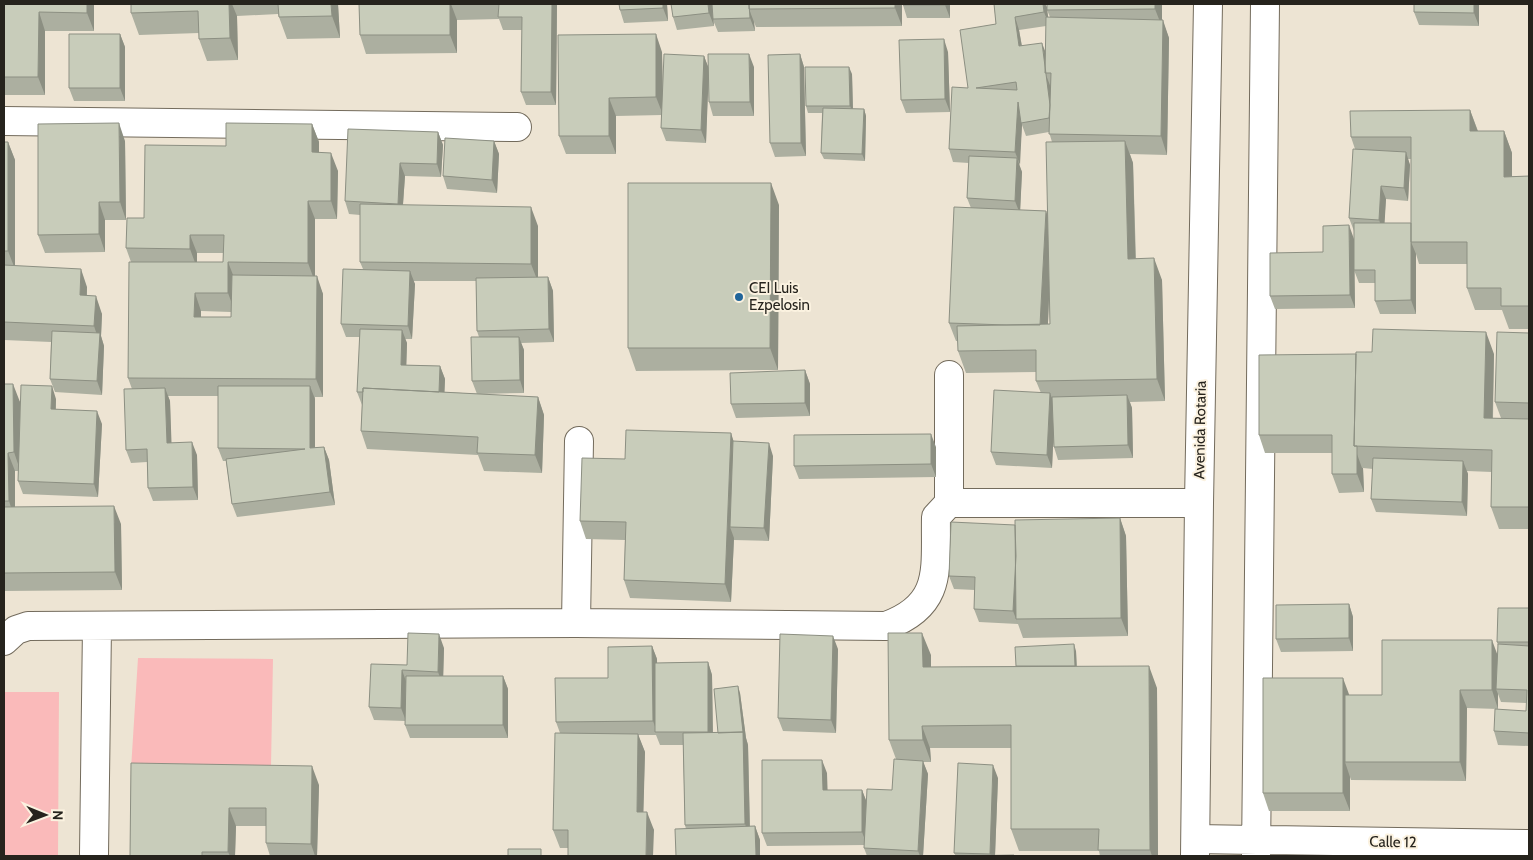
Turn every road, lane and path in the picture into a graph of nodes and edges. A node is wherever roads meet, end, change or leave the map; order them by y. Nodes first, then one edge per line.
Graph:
1 (1208, 4) edge
2 (1265, 4) edge
3 (4, 120) edge
4 (517, 127) dead end
5 (949, 375) dead end
6 (579, 442) dead end
7 (949, 503) junction
8 (1199, 503) junction
9 (576, 622) junction
10 (97, 626) junction
11 (4, 641) edge
12 (1529, 844) edge
13 (1195, 848) edge
14 (1256, 848) edge
15 (94, 854) dead end

1 - 8 street, Avenida Rotaria
2 - 14 street
3 - 4 street
5 - 7 street
6 - 9 street
7 - 8 street
7 - 9 street
8 - 13 street, Avenida Rotaria
9 - 10 street
10 - 11 street
10 - 15 street
12 - 14 street, Calle 12
13 - 14 street, Calle 12

